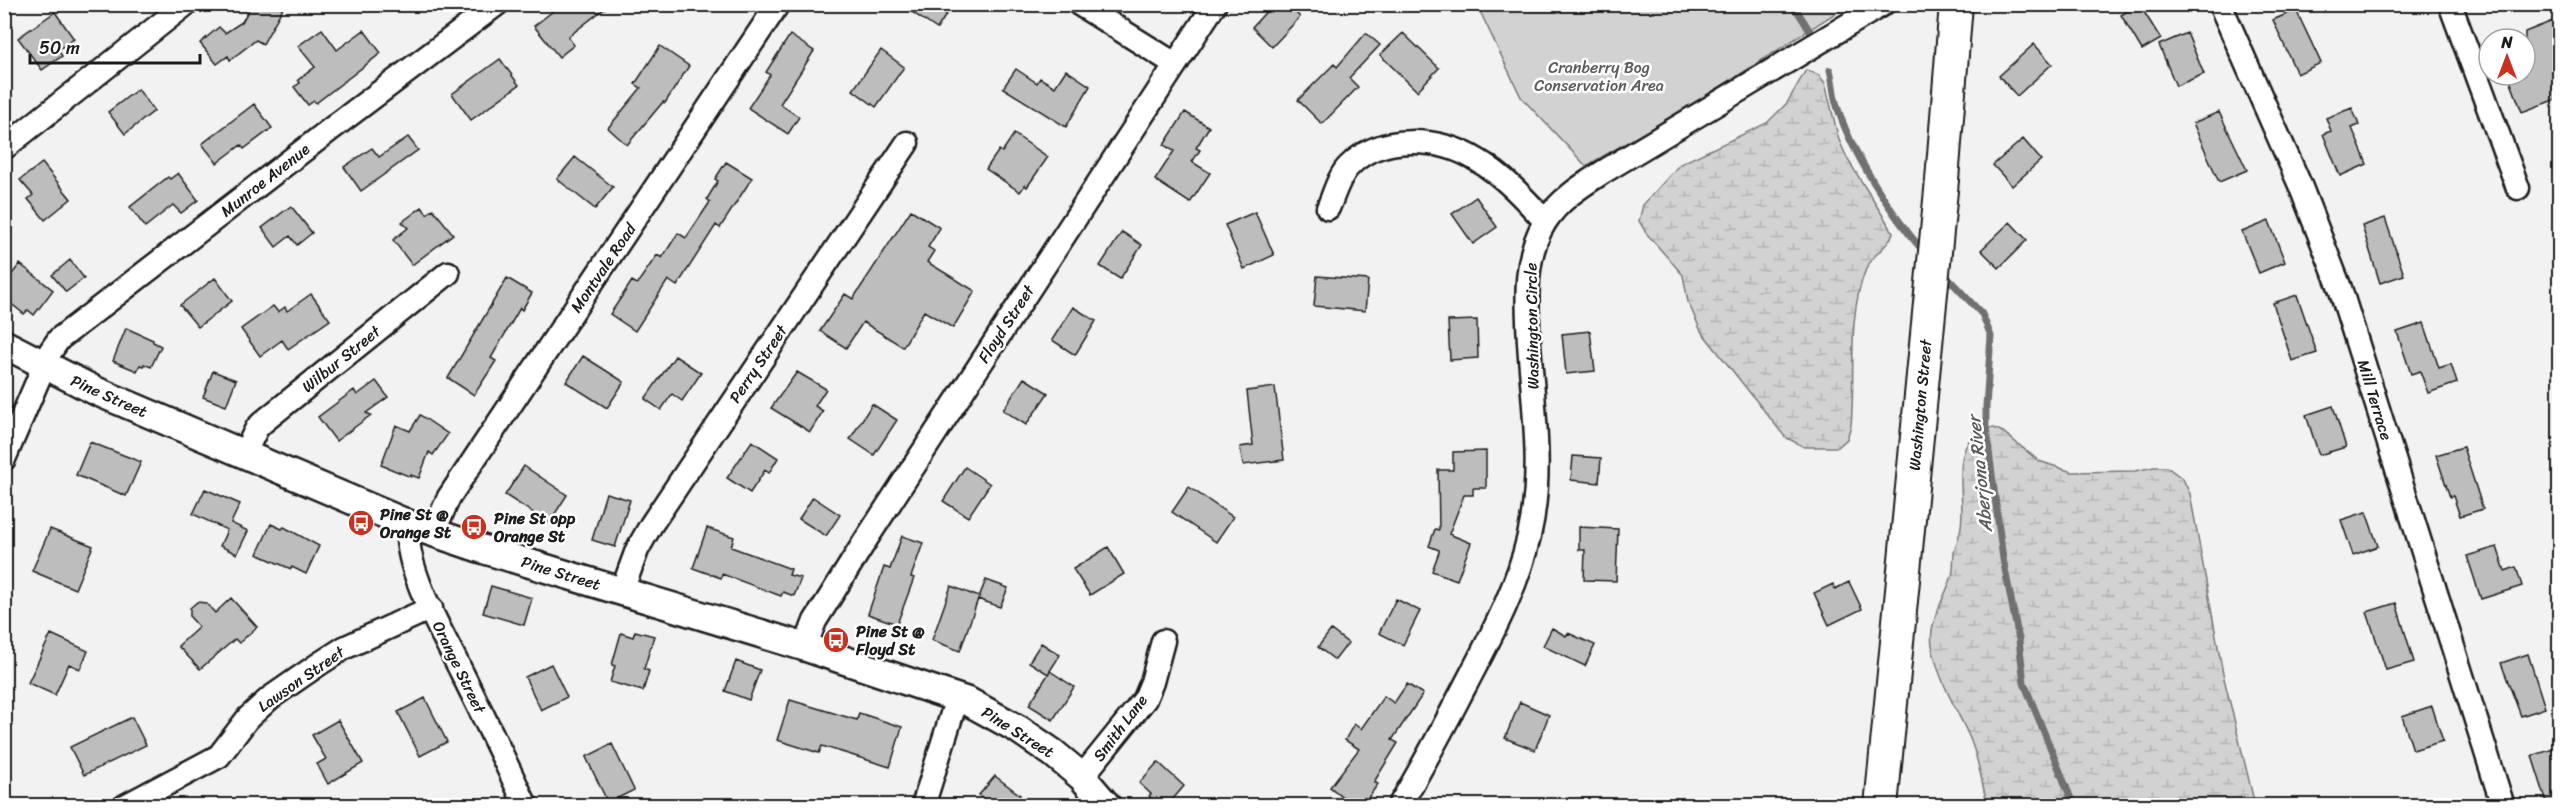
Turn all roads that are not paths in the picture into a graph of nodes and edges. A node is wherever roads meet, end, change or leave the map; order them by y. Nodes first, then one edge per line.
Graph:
1 (186, 4) edge
2 (497, 4) edge
3 (778, 4) edge
4 (1079, 4) edge
5 (1215, 4) edge
6 (1883, 4) edge
7 (1956, 4) edge
8 (2220, 4) edge
9 (2450, 4) edge
10 (1175, 64) junction
11 (907, 143) dead end
12 (4, 148) edge
13 (2518, 188) dead end
14 (1328, 208) dead end
15 (1545, 221) junction
16 (448, 273) dead end
17 (4, 344) edge
18 (44, 366) junction
19 (244, 454) junction
20 (4, 459) edge
21 (420, 529) junction
22 (622, 591) junction
23 (431, 608) junction
24 (1163, 641) dead end
25 (805, 647) junction
26 (957, 698) junction
27 (1082, 777) junction
28 (125, 806) edge
29 (526, 806) edge
30 (923, 806) edge
31 (1107, 806) edge
32 (1399, 806) edge
33 (1881, 806) edge
34 (2503, 806) edge

1 - 12 street
2 - 18 street, Munroe Avenue
3 - 21 street, Montvale Road
4 - 10 street
5 - 10 street, Floyd Street
6 - 15 street, Washington Circle
7 - 33 main road, Washington Street
8 - 34 street, Mill Terrace
9 - 13 street
10 - 25 street, Floyd Street
11 - 22 street, Perry Street
14 - 15 street
15 - 32 street, Washington Circle
16 - 19 street, Wilbur Street
17 - 18 street, Pine Street
18 - 19 street, Pine Street
18 - 20 street, Munroe Avenue
19 - 21 street, Pine Street
21 - 22 street, Pine Street
21 - 23 street, Orange Street
22 - 25 street, Pine Street
23 - 28 street, Lawson Street
23 - 29 street, Orange Street
24 - 27 street, Smith Lane
25 - 26 street, Pine Street
26 - 27 street, Pine Street
26 - 30 street
27 - 31 street, Pine Street

